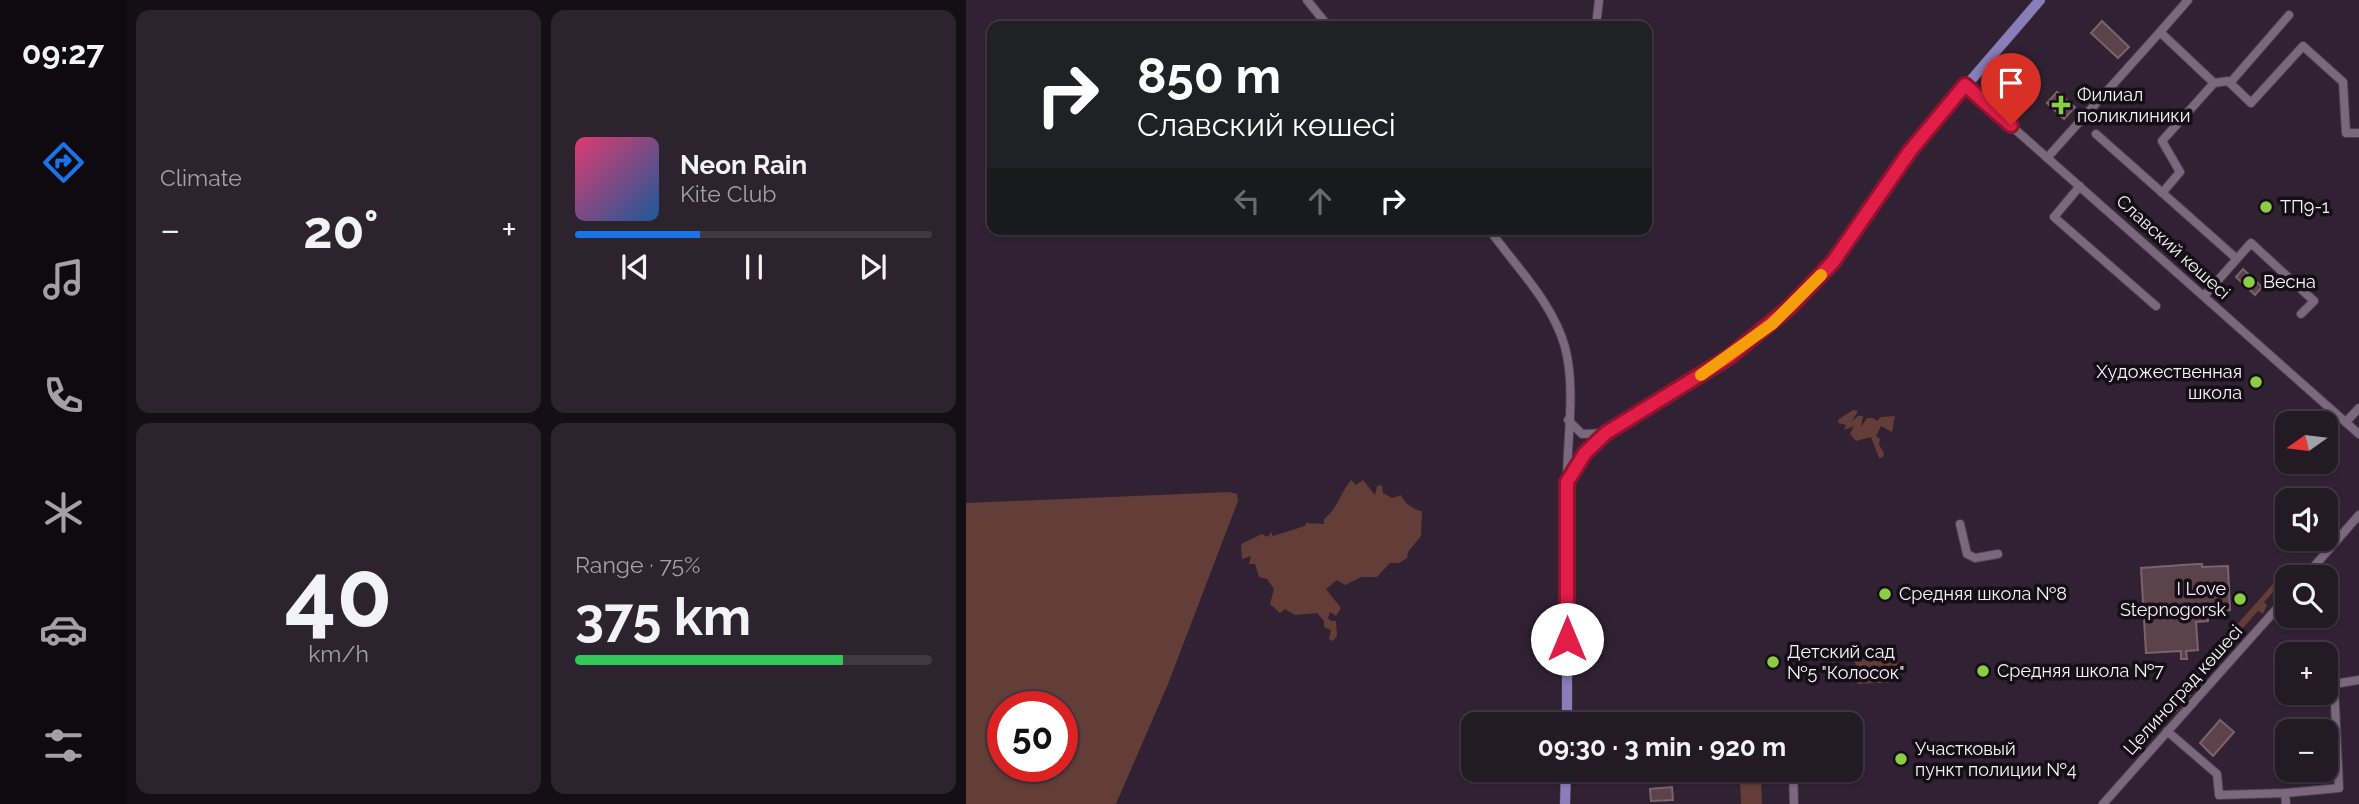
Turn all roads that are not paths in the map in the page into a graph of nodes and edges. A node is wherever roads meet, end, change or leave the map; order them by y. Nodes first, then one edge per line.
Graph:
1 (1307, 0) edge
2 (1599, 0) edge
3 (2040, 0) edge
4 (2188, 0) edge
5 (2289, 15) dead end
6 (1324, 21) edge
7 (1597, 21) edge
8 (2160, 32) junction
9 (2214, 83) junction
10 (2230, 83) junction
11 (1965, 85) junction
12 (2096, 134) dead end
13 (2359, 134) edge
14 (2047, 158) junction
15 (2080, 186) junction
16 (2162, 193) junction
17 (1494, 235) edge
18 (2236, 259) junction
19 (2204, 296) junction
20 (2156, 306) dead end
21 (2301, 314) dead end
22 (2359, 408) edge
23 (1568, 420) junction
24 (2346, 422) junction
25 (1606, 433) junction
26 (2359, 434) edge
27 (1567, 482) junction
28 (2359, 515) edge
29 (1960, 524) dead end
30 (1998, 554) dead end
31 (2315, 565) edge
32 (2275, 610) edge
33 (2359, 680) edge
34 (1567, 712) edge
35 (2167, 731) junction
36 (1566, 782) edge
37 (1793, 782) edge
38 (2285, 793) junction
39 (1565, 804) edge
40 (1794, 804) edge
41 (2103, 804) edge
42 (2286, 804) edge

1 - 6 street
2 - 7 street
3 - 11 main road
4 - 8 street
5 - 10 street
8 - 9 street
8 - 14 street
9 - 10 street
9 - 16 street
10 - 13 street
11 - 14 street, Славский көшесі
11 - 25 main road
12 - 16 street
14 - 15 street, Славский көшесі
15 - 19 street, Славский көшесі
15 - 20 street
16 - 18 street
17 - 23 street
18 - 19 street
18 - 21 street
19 - 24 street, Славский көшесі
22 - 24 street
23 - 25 street
23 - 27 street
24 - 26 street, Славский көшесі
25 - 27 main road
27 - 34 main road
28 - 31 street
29 - 30 street
32 - 35 street, Целиноград көшесі
33 - 38 street
35 - 38 street
35 - 41 street, Целиноград көшесі
36 - 39 main road
37 - 40 street
38 - 42 street

